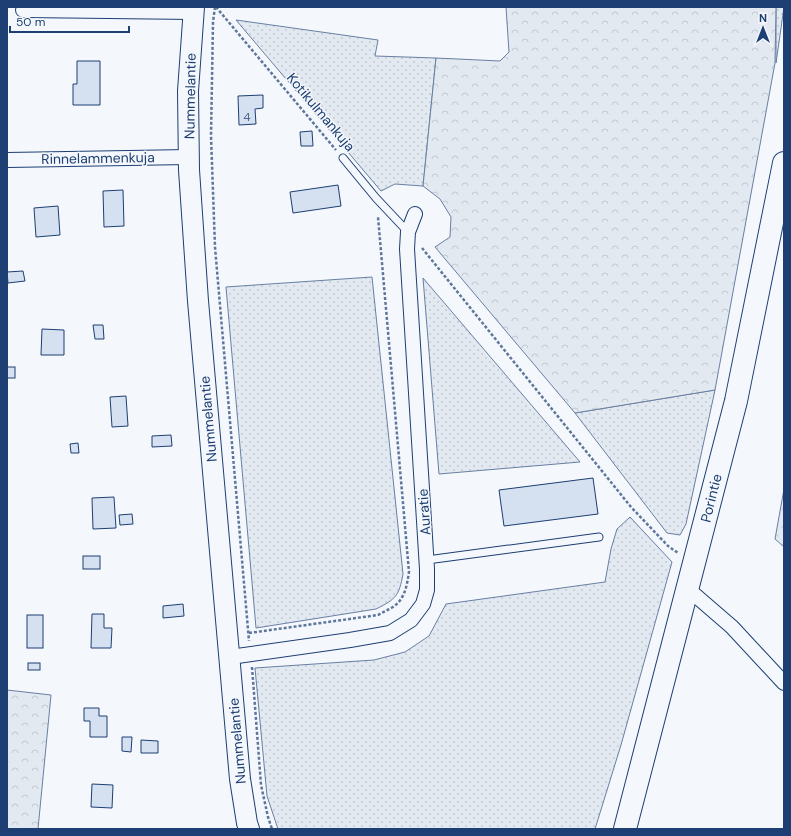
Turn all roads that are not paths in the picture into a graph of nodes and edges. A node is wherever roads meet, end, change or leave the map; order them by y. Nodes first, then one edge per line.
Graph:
1 (23, 10) dead end
2 (194, 10) edge
3 (189, 157) junction
4 (343, 158) road end
5 (7, 160) edge
6 (784, 163) edge
7 (415, 214) dead end
8 (408, 232) junction
9 (599, 537) dead end
10 (427, 560) junction
11 (688, 589) junction
12 (230, 657) junction
13 (784, 683) edge
14 (249, 829) edge
15 (625, 829) edge

1 - 2 street
2 - 3 street, Nummelantie
3 - 5 street, Rinnelammenkuja
3 - 12 street, Nummelantie
4 - 8 lane, Kotikulmankuja
6 - 11 highway, Porintie
7 - 8 street, Auratie
8 - 10 street, Auratie
9 - 10 lane
10 - 12 street, Auratie
11 - 13 street
11 - 15 highway, Porintie
12 - 14 street, Nummelantie

